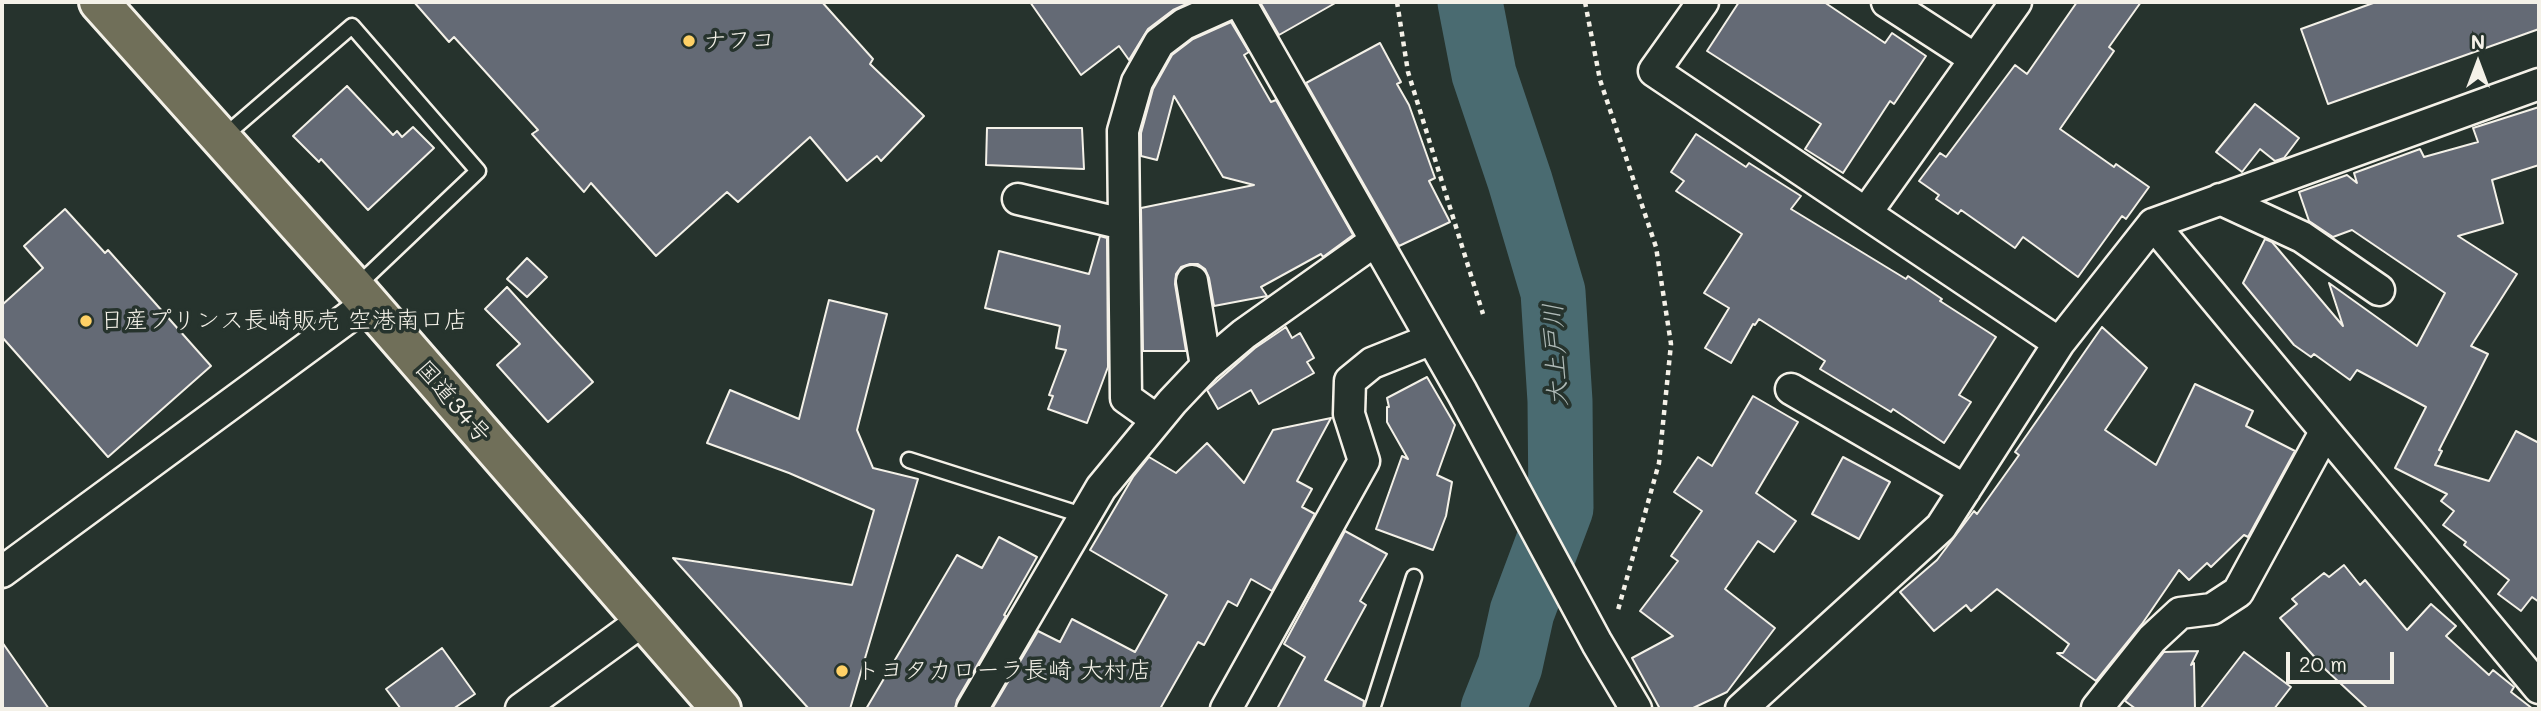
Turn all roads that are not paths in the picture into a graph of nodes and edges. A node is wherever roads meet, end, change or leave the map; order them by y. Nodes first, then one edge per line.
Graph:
1 (99, 2) edge
2 (1233, 2) edge
3 (1240, 2) edge
4 (1703, 2) edge
5 (1887, 2) edge
6 (2016, 2) edge
7 (1975, 59) junction
8 (2539, 84) edge
9 (221, 139) junction
10 (1018, 199) dead end
11 (2221, 199) junction
12 (1866, 213) junction
13 (1123, 224) junction
14 (2152, 224) junction
15 (1375, 242) junction
16 (1192, 281) dead end
17 (2379, 290) dead end
18 (362, 295) junction
19 (1432, 339) junction
20 (2059, 343) junction
21 (1206, 366) junction
22 (1791, 389) dead end
23 (1157, 420) junction
24 (2325, 432) junction
25 (909, 460) dead end
26 (1965, 490) junction
27 (1085, 516) junction
28 (2, 572) edge
29 (1413, 577) dead end
30 (642, 621) junction
31 (2539, 688) edge
32 (2097, 708) edge
33 (521, 709) edge
34 (721, 709) edge
35 (972, 709) edge
36 (1227, 709) edge
37 (1372, 709) edge
38 (1636, 709) edge
39 (1741, 709) edge

1 - 9 highway, 国道34号
2 - 13 street
3 - 15 street
4 - 12 street
5 - 7 street
6 - 7 street
7 - 12 street
8 - 11 street
9 - 18 highway, 国道34号
9 - 18 lane
10 - 13 street
11 - 14 street
11 - 17 street
12 - 20 street
13 - 23 street
14 - 20 street
14 - 24 street
15 - 19 street
15 - 21 street
16 - 21 street
18 - 28 street
18 - 30 highway, 国道34号
19 - 36 street
19 - 38 street
20 - 26 street
21 - 23 street
22 - 26 street
23 - 27 street
24 - 31 street
24 - 32 street
25 - 27 lane
26 - 39 street
27 - 35 street
29 - 37 lane
30 - 33 street
30 - 34 highway, 国道34号

